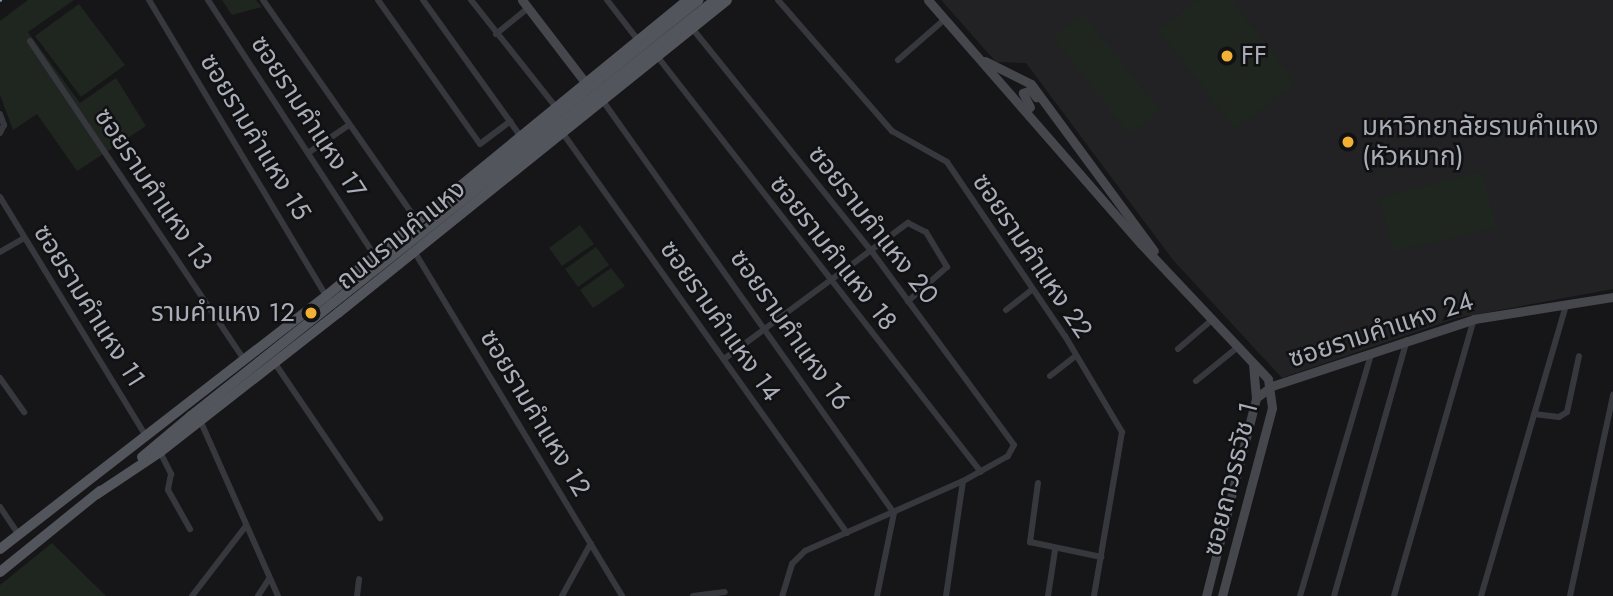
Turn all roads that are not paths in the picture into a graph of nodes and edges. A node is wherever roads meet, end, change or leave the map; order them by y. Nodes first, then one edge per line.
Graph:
1 (149, 0) edge
2 (208, 0) edge
3 (263, 0) edge
4 (378, 0) edge
5 (423, 0) edge
6 (471, 0) edge
7 (607, 0) edge
8 (687, 0) edge
9 (699, 0) edge
10 (715, 0) edge
11 (727, 0) edge
12 (778, 0) edge
13 (928, 0) edge
14 (525, 4) edge
15 (710, 13) junction
16 (945, 19) junction
17 (692, 28) junction
18 (496, 34) junction
19 (638, 40) junction
20 (30, 41) dead end
21 (657, 57) junction
22 (979, 58) junction
23 (898, 60) dead end
24 (585, 82) junction
25 (603, 101) junction
26 (1043, 102) junction
27 (555, 106) junction
28 (0, 114) edge
29 (510, 121) junction
30 (349, 125) junction
31 (562, 132) junction
32 (0, 133) edge
33 (519, 134) junction
34 (308, 153) junction
35 (1063, 155) junction
36 (0, 197) edge
37 (416, 219) junction
38 (24, 238) junction
39 (870, 249) junction
40 (414, 251) junction
41 (0, 252) edge
42 (377, 254) junction
43 (1168, 273) junction
44 (830, 281) junction
45 (1032, 290) junction
46 (326, 296) junction
47 (1613, 297) edge
48 (908, 301) junction
49 (1566, 306) junction
50 (1006, 310) dead end
51 (1474, 318) junction
52 (1213, 319) junction
53 (766, 329) junction
54 (1408, 340) junction
55 (1239, 346) junction
56 (1178, 349) dead end
57 (1371, 355) junction
58 (1076, 356) junction
59 (1579, 356) dead end
60 (244, 359) junction
61 (724, 359) junction
62 (1251, 360) junction
63 (274, 362) junction
64 (1050, 376) dead end
65 (0, 378) edge
66 (1196, 381) dead end
67 (1287, 384) junction
68 (1272, 386) junction
69 (1613, 395) edge
70 (1256, 398) junction
71 (1272, 408) junction
72 (24, 412) dead end
73 (1534, 414) junction
74 (196, 418) junction
75 (146, 436) junction
76 (160, 452) junction
77 (981, 472) junction
78 (963, 481) junction
79 (1038, 483) dead end
80 (97, 494) junction
81 (0, 507) edge
82 (894, 513) junction
83 (1229, 517) junction
84 (380, 518) dead end
85 (1244, 521) junction
86 (246, 526) junction
87 (190, 528) dead end
88 (847, 533) junction
89 (19, 535) junction
90 (591, 543) junction
91 (0, 549) edge
92 (1055, 550) junction
93 (1101, 557) junction
94 (0, 572) edge
95 (270, 579) junction
96 (359, 579) dead end
97 (725, 592) dead end
98 (192, 596) edge
99 (258, 596) edge
100 (278, 596) edge
101 (358, 596) edge
102 (562, 596) edge
103 (622, 596) edge
104 (693, 596) edge
105 (782, 596) edge
106 (877, 596) edge
107 (946, 596) edge
108 (1048, 596) edge
109 (1094, 596) edge
110 (1206, 596) edge
111 (1223, 596) edge
112 (1300, 596) edge
113 (1334, 596) edge
114 (1394, 596) edge
115 (1481, 596) edge
116 (1570, 596) edge

1 - 46 street, ซอยรามคำแหง 15
2 - 34 street, ซอยรามคำแหง 17
3 - 30 street
4 - 29 street
5 - 29 street
6 - 18 street
7 - 19 street
8 - 19 main road, ถนนรามคำแหง
9 - 15 main road
9 - 42 main road, ถนนรามคำแหง
10 - 74 main road, ถนนรามคำแหง, bridge
11 - 15 main road, ถนนรามคำแหง
12 - 45 street, ซอยรามคำแหง 22
13 - 16 main road, ซอยรามคำแหง 24
14 - 18 street
14 - 24 main road
15 - 17 main road, ถนนรามคำแหง
16 - 22 main road, ซอยรามคำแหง 24
16 - 23 street
17 - 21 main road, ถนนรามคำแหง
17 - 39 street, ซอยรามคำแหง 20
18 - 27 street
19 - 24 main road, ถนนรามคำแหง
20 - 60 street, ซอยรามคำแหง 13
21 - 25 main road, ถนนรามคำแหง
21 - 44 street, ซอยรามคำแหง 18
22 - 26 main road, ซอยรามคำแหง 24
22 - 35 main road, ซอยรามคำแหง 24
24 - 27 main road, ถนนรามคำแหง
25 - 31 main road, ถนนรามคำแหง
25 - 53 street, ซอยรามคำแหง 16
26 - 35 main road
26 - 43 main road, ซอยรามคำแหง 24
27 - 33 main road, ถนนรามคำแหง
28 - 32 street
29 - 33 street
30 - 34 street
30 - 37 street
31 - 40 main road, ถนนรามคำแหง
31 - 61 street, ซอยรามคำแหง 14
33 - 37 main road, ถนนรามคำแหง
34 - 42 street, ซอยรามคำแหง 17
35 - 43 main road, ซอยรามคำแหง 24
36 - 38 street, ซอยรามคำแหง 11
37 - 42 main road, ถนนรามคำแหง
38 - 41 street
38 - 75 street, ซอยรามคำแหง 11
39 - 44 street
39 - 48 street, ซอยรามคำแหง 20
39 - 48 street
40 - 63 main road, ถนนรามคำแหง
40 - 90 street, ซอยรามคำแหง 12
42 - 46 main road, ถนนรามคำแหง
43 - 52 main road, ซอยรามคำแหง 24
44 - 53 street
44 - 77 street, ซอยรามคำแหง 18
45 - 50 street
45 - 58 street, ซอยรามคำแหง 22
46 - 60 main road, ถนนรามคำแหง
47 - 49 main road, ซอยรามคำแหง 24
48 - 77 street, ซอยรามคำแหง 20
49 - 51 main road, ซอยรามคำแหง 24
49 - 73 street
51 - 54 main road, ซอยรามคำแหง 24
51 - 114 street
52 - 55 main road, ซอยรามคำแหง 24
52 - 56 street
53 - 61 street
53 - 82 street, ซอยรามคำแหง 16
54 - 57 main road, ซอยรามคำแหง 24
54 - 113 street
55 - 62 main road, ซอยรามคำแหง 24
55 - 66 street
57 - 67 main road, ซอยรามคำแหง 24
57 - 112 street
58 - 64 street
58 - 93 street, ซอยรามคำแหง 22
59 - 73 street
60 - 75 main road, ถนนรามคำแหง
61 - 88 street, ซอยรามคำแหง 14
62 - 67 main road
62 - 68 main road, ซอยรามคำแหง 24
62 - 70 main road
63 - 74 main road, ถนนรามคำแหง
63 - 84 street
65 - 72 street
67 - 68 main road, ซอยรามคำแหง 24
67 - 71 main road
68 - 70 main road, ซอยถาวรธวัช 1
68 - 71 main road, ซอยถาวรธวัช 1
69 - 116 street
70 - 83 main road, ซอยถาวรธวัช 1
71 - 85 main road, ซอยถาวรธวัช 1
73 - 115 street
74 - 76 main road, ถนนรามคำแหง
74 - 80 main road, ถนนรามคำแหง
74 - 86 street
75 - 89 main road, ถนนรามคำแหง
76 - 80 main road, ถนนรามคำแหง
76 - 87 street
77 - 78 street
78 - 82 street
78 - 107 street
79 - 92 street
80 - 94 main road, ถนนรามคำแหง
81 - 89 street
82 - 88 street
82 - 106 street
83 - 85 main road
83 - 110 main road, ซอยถาวรธวัช 1
85 - 111 main road, ซอยถาวรธวัช 1
86 - 95 street
86 - 98 street
88 - 105 street
89 - 91 main road, ถนนรามคำแหง
90 - 102 street
90 - 103 street, ซอยรามคำแหง 12
92 - 93 street
92 - 108 street
93 - 109 street, ซอยรามคำแหง 22
95 - 99 street
95 - 100 street
96 - 101 street
97 - 104 street

